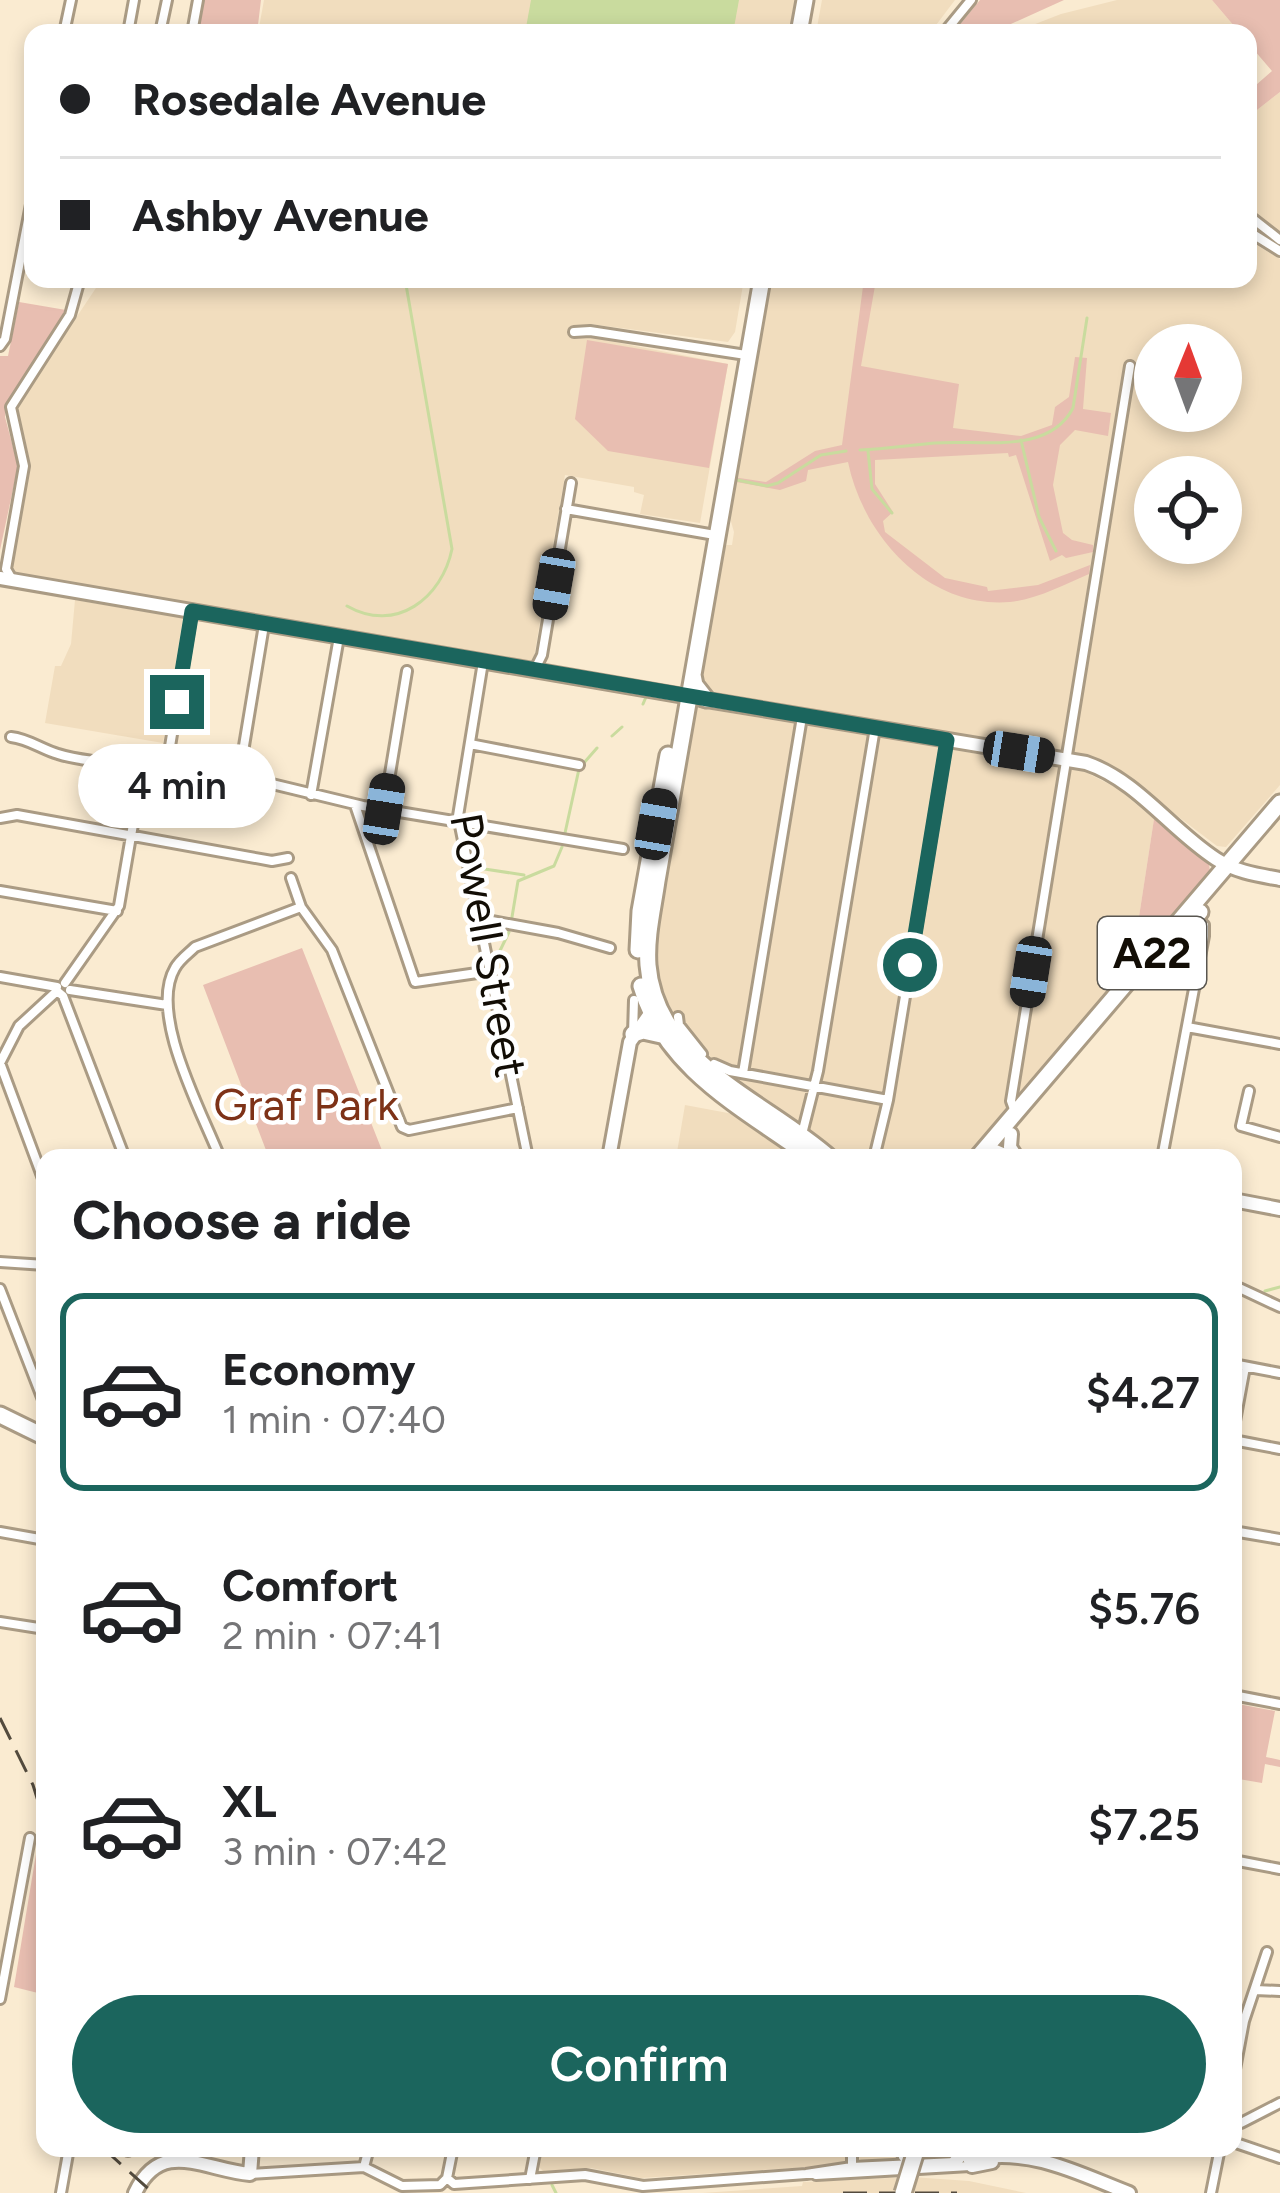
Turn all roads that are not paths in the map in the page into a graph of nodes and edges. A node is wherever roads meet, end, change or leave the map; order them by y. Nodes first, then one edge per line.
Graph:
1 (971, 0) edge
2 (951, 24) edge
3 (24, 241) edge
4 (77, 288) edge
5 (751, 288) edge
6 (760, 288) edge
7 (574, 332) dead end
8 (0, 346) edge
9 (742, 355) junction
10 (1130, 366) dead end
11 (571, 483) dead end
12 (566, 508) junction
13 (10, 529) junction
14 (716, 535) junction
15 (4, 577) edge
16 (192, 611) junction
17 (265, 623) junction
18 (339, 636) junction
19 (484, 661) junction
20 (540, 670) junction
21 (406, 671) dead end
22 (692, 672) junction
23 (683, 696) junction
24 (706, 699) junction
25 (802, 716) junction
26 (875, 728) junction
27 (11, 736) dead end
28 (947, 740) junction
29 (470, 744) junction
30 (1066, 760) junction
31 (167, 765) junction
32 (579, 766) dead end
33 (239, 776) junction
34 (151, 784) junction
35 (311, 795) junction
36 (1280, 803) edge
37 (356, 805) junction
38 (384, 809) junction
39 (0, 818) edge
40 (1280, 819) edge
41 (460, 823) junction
42 (1183, 832) junction
43 (132, 836) junction
44 (1243, 846) junction
45 (622, 849) dead end
46 (288, 858) dead end
47 (1233, 867) junction
48 (291, 878) dead end
49 (1280, 879) edge
50 (0, 890) edge
51 (301, 907) junction
52 (117, 911) junction
53 (481, 919) junction
54 (1199, 922) junction
55 (610, 948) dead end
56 (491, 970) junction
57 (0, 977) edge
58 (62, 989) junction
59 (634, 1000) dead end
60 (166, 1005) junction
61 (653, 1008) junction
62 (678, 1017) dead end
63 (1186, 1027) junction
64 (633, 1034) junction
65 (661, 1035) junction
66 (1280, 1044) edge
67 (743, 1073) junction
68 (814, 1086) junction
69 (1249, 1091) dead end
70 (888, 1100) junction
71 (518, 1108) junction
72 (1016, 1114) junction
73 (1011, 1134) junction
74 (1280, 1137) edge
75 (804, 1147) edge
76 (122, 1149) edge
77 (216, 1149) edge
78 (526, 1149) edge
79 (611, 1149) edge
80 (876, 1149) edge
81 (991, 1149) edge
82 (993, 1149) edge
83 (1011, 1149) edge
84 (1164, 1149) edge
85 (36, 1160) edge
86 (1242, 1202) edge
87 (1280, 1209) edge
88 (0, 1262) edge
89 (36, 1264) edge
90 (0, 1289) edge
91 (1242, 1290) edge
92 (1280, 1306) edge
93 (1242, 1366) edge
94 (1245, 1366) junction
95 (1280, 1372) edge
96 (36, 1382) edge
97 (1242, 1384) edge
98 (0, 1415) edge
99 (0, 1426) edge
100 (36, 1433) edge
101 (1242, 1438) edge
102 (36, 1444) edge
103 (1280, 1448) edge
104 (0, 1532) edge
105 (1242, 1533) edge
106 (36, 1538) edge
107 (1280, 1539) edge
108 (0, 1622) edge
109 (36, 1628) edge
110 (1242, 1697) edge
111 (1280, 1704) edge
112 (30, 1838) dead end
113 (1242, 1862) edge
114 (1280, 1869) edge
115 (0, 1923) edge
116 (14, 1926) junction
117 (1268, 1952) dead end
118 (1255, 1990) junction
119 (1280, 1991) edge
120 (0, 1999) edge
121 (1242, 2021) edge
122 (1280, 2103) edge
123 (1242, 2122) edge
124 (1242, 2145) edge
125 (67, 2157) edge
126 (164, 2157) edge
127 (176, 2157) edge
128 (251, 2157) edge
129 (367, 2157) edge
130 (451, 2157) edge
131 (534, 2157) edge
132 (852, 2157) edge
133 (910, 2157) edge
134 (970, 2157) edge
135 (1034, 2157) edge
136 (1039, 2157) edge
137 (1218, 2157) edge
138 (1280, 2158) edge
139 (1044, 2159) junction
140 (364, 2167) junction
141 (1064, 2168) junction
142 (852, 2171) junction
143 (250, 2174) junction
144 (447, 2177) junction
145 (530, 2179) junction
146 (678, 2188) edge
147 (61, 2193) edge
148 (121, 2193) edge
149 (135, 2193) edge
150 (898, 2193) edge
151 (1129, 2193) edge
152 (1211, 2193) edge

1 - 2 street
3 - 8 street
4 - 13 street
5 - 9 highway
6 - 9 highway
7 - 9 street
9 - 14 highway
9 - 14 highway
10 - 30 street
11 - 12 street
12 - 14 street
12 - 20 street
13 - 15 street
13 - 15 street
14 - 22 highway
14 - 23 highway
15 - 16 main road
16 - 17 main road
16 - 31 street
17 - 18 main road
17 - 33 street
18 - 19 main road
18 - 35 street
19 - 20 main road
19 - 29 street, Powell Street
20 - 23 main road
21 - 38 street
22 - 23 highway
22 - 24 highway
23 - 24 main road
23 - 61 highway
24 - 25 main road
25 - 26 main road
25 - 67 street
26 - 28 main road
26 - 68 street
27 - 34 street
28 - 30 main road
28 - 70 street
29 - 32 street
29 - 41 street, Powell Street
30 - 42 main road
30 - 72 street
31 - 33 street
31 - 34 street
33 - 35 street
34 - 43 street
35 - 37 street
36 - 44 highway, A22
37 - 38 street
37 - 56 street
38 - 41 street
39 - 43 street
40 - 47 highway, A22
41 - 45 street
41 - 53 street, Powell Street
42 - 44 main road
42 - 47 main road
43 - 46 street
43 - 52 street
44 - 47 highway, A22
47 - 49 main road
47 - 54 highway, A22
47 - 72 highway, A22
48 - 51 street
50 - 52 street
51 - 60 street
51 - 71 street
52 - 58 street
53 - 55 street
53 - 56 street, Powell Street
54 - 63 street
54 - 73 highway, A22
56 - 71 street, Powell Street
57 - 58 street
58 - 60 street
58 - 76 street
58 - 85 street
59 - 64 street
60 - 77 street
61 - 64 main road
61 - 65 highway
61 - 75 highway
62 - 67 street
63 - 66 street
63 - 84 street
64 - 65 highway
64 - 79 main road
65 - 75 highway
67 - 68 street
68 - 70 street
68 - 75 street
69 - 74 street
70 - 80 street
71 - 78 street, Powell Street
72 - 81 highway, A22
73 - 82 highway, A22
73 - 83 main road
86 - 87 main road
88 - 89 street
90 - 96 street
91 - 92 street
93 - 94 street
94 - 95 street
94 - 97 street
98 - 100 highway
99 - 102 highway
101 - 103 street
104 - 106 street
105 - 107 street
108 - 109 street
110 - 111 street
112 - 116 street
113 - 114 street
115 - 116 street
116 - 120 street
117 - 118 street
118 - 119 street
118 - 121 street
122 - 123 street
124 - 138 street
125 - 147 street
126 - 149 main road
127 - 143 main road
128 - 143 main road
129 - 140 street
130 - 144 street
131 - 145 street
132 - 142 street
133 - 150 highway, bridge
134 - 141 main road
134 - 142 street
134 - 142 street
135 - 139 main road
136 - 139 street
137 - 152 street
139 - 141 main road
140 - 143 street
140 - 144 street
141 - 151 main road
142 - 146 street
144 - 145 street
145 - 146 street
148 - 149 main road

